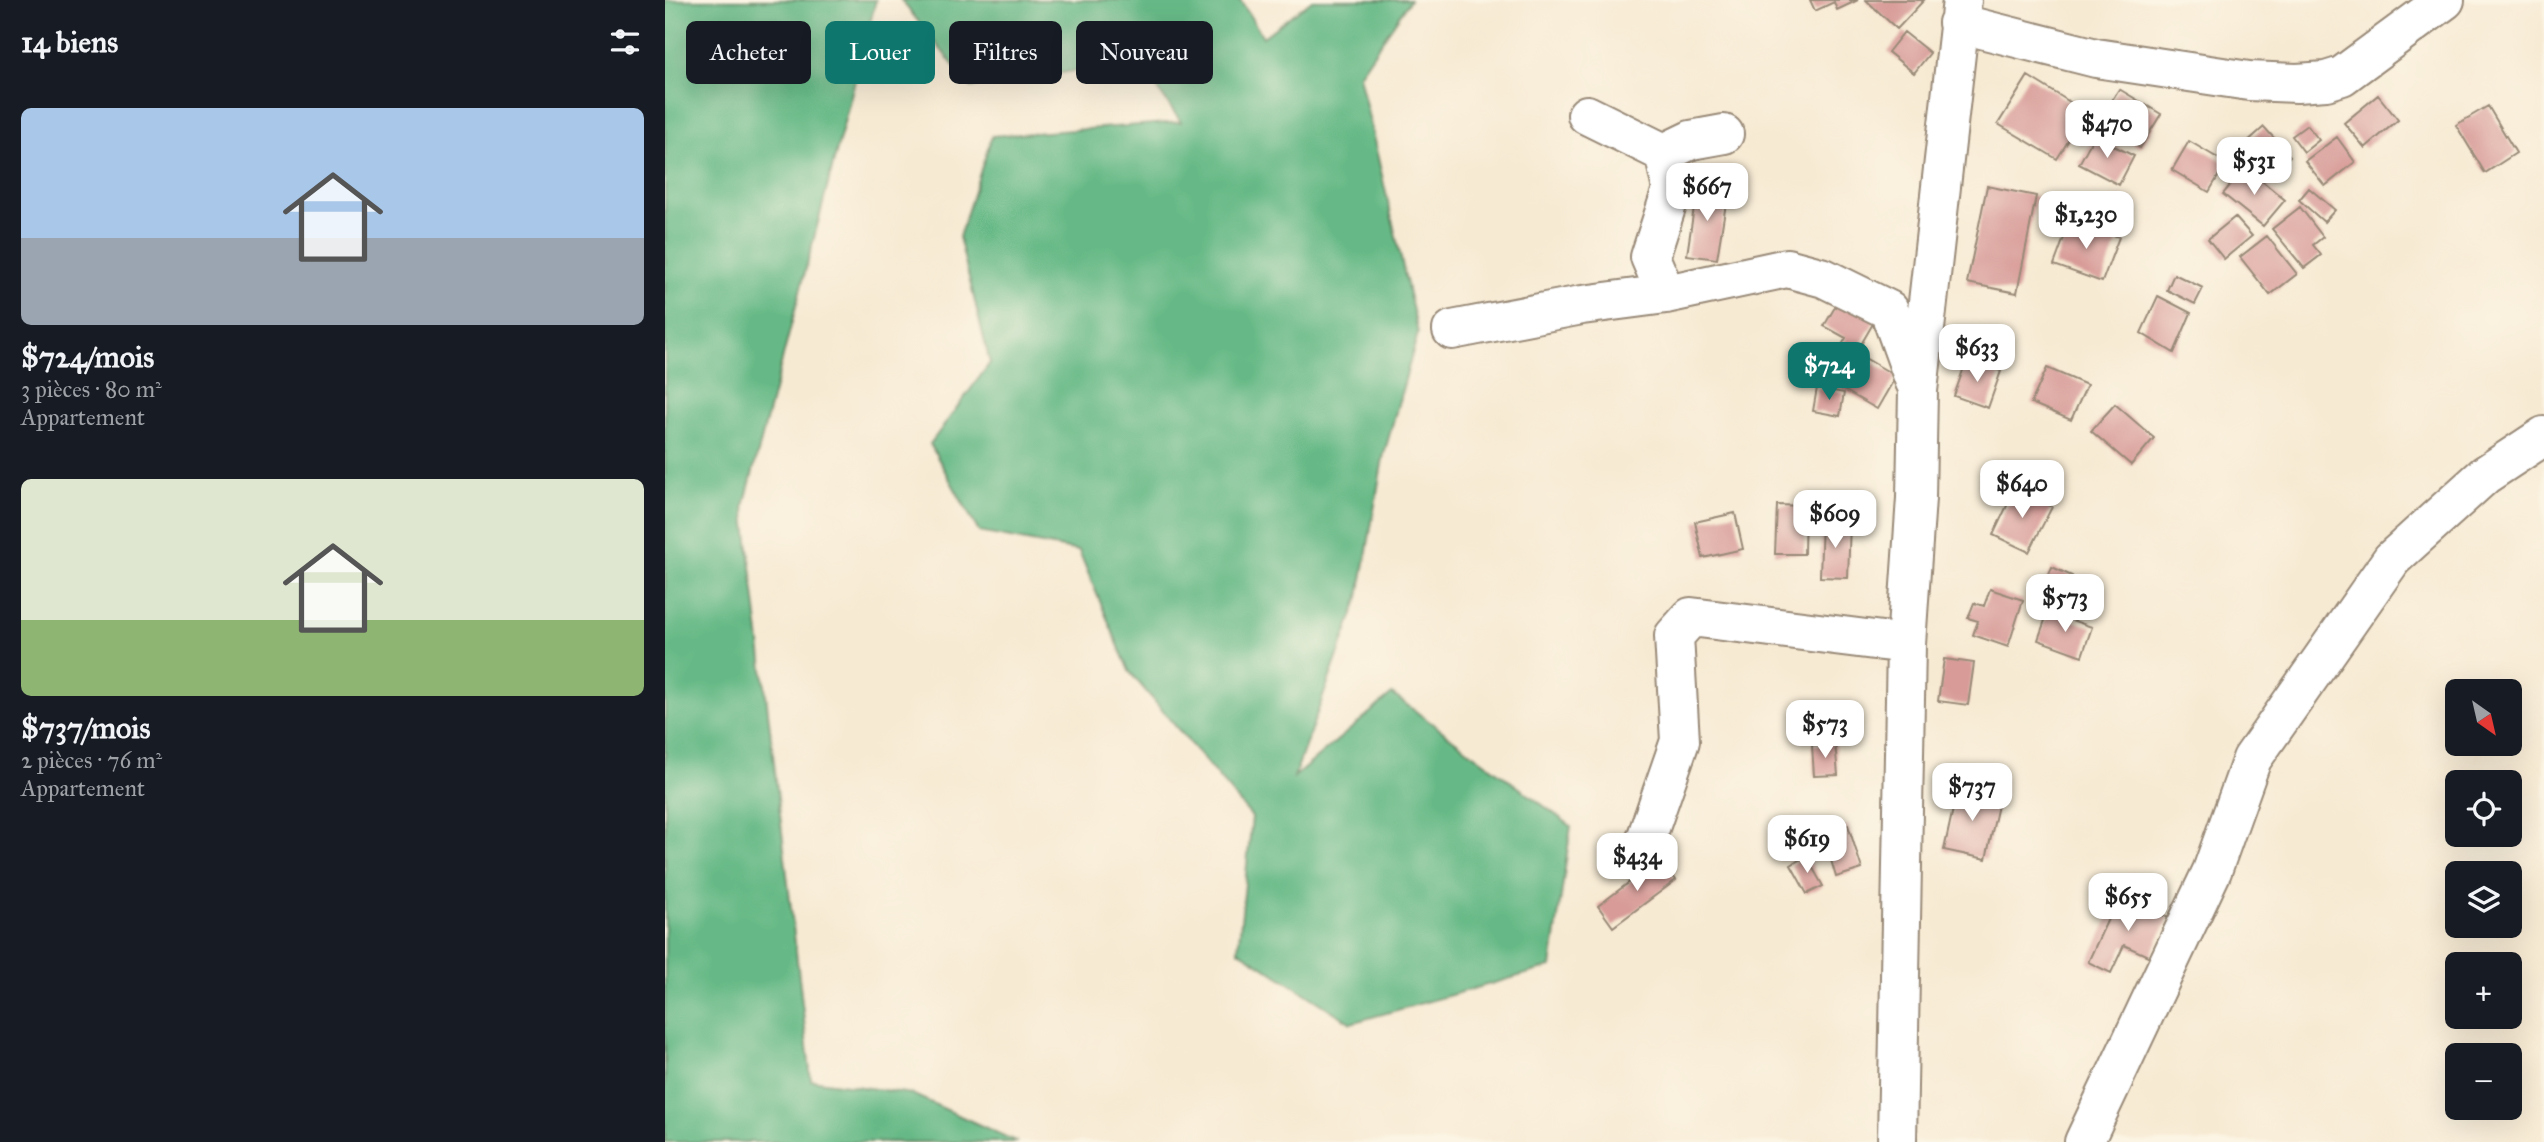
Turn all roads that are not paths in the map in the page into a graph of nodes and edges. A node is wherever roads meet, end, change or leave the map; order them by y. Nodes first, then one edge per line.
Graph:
1 (2445, 0) edge
2 (1960, 12) edge
3 (1587, 115) dead end
4 (1724, 134) dead end
5 (1664, 153) junction
6 (1666, 294) junction
7 (1452, 330) dead end
8 (1917, 391) junction
9 (2544, 436) edge
10 (1906, 644) junction
11 (1645, 842) dead end
12 (1897, 1142) edge
13 (2084, 1142) edge

1 - 2 street
2 - 8 street
3 - 5 street
4 - 5 street
5 - 6 street
6 - 7 street
6 - 8 street
8 - 10 street
9 - 13 street
10 - 11 street
10 - 12 street

